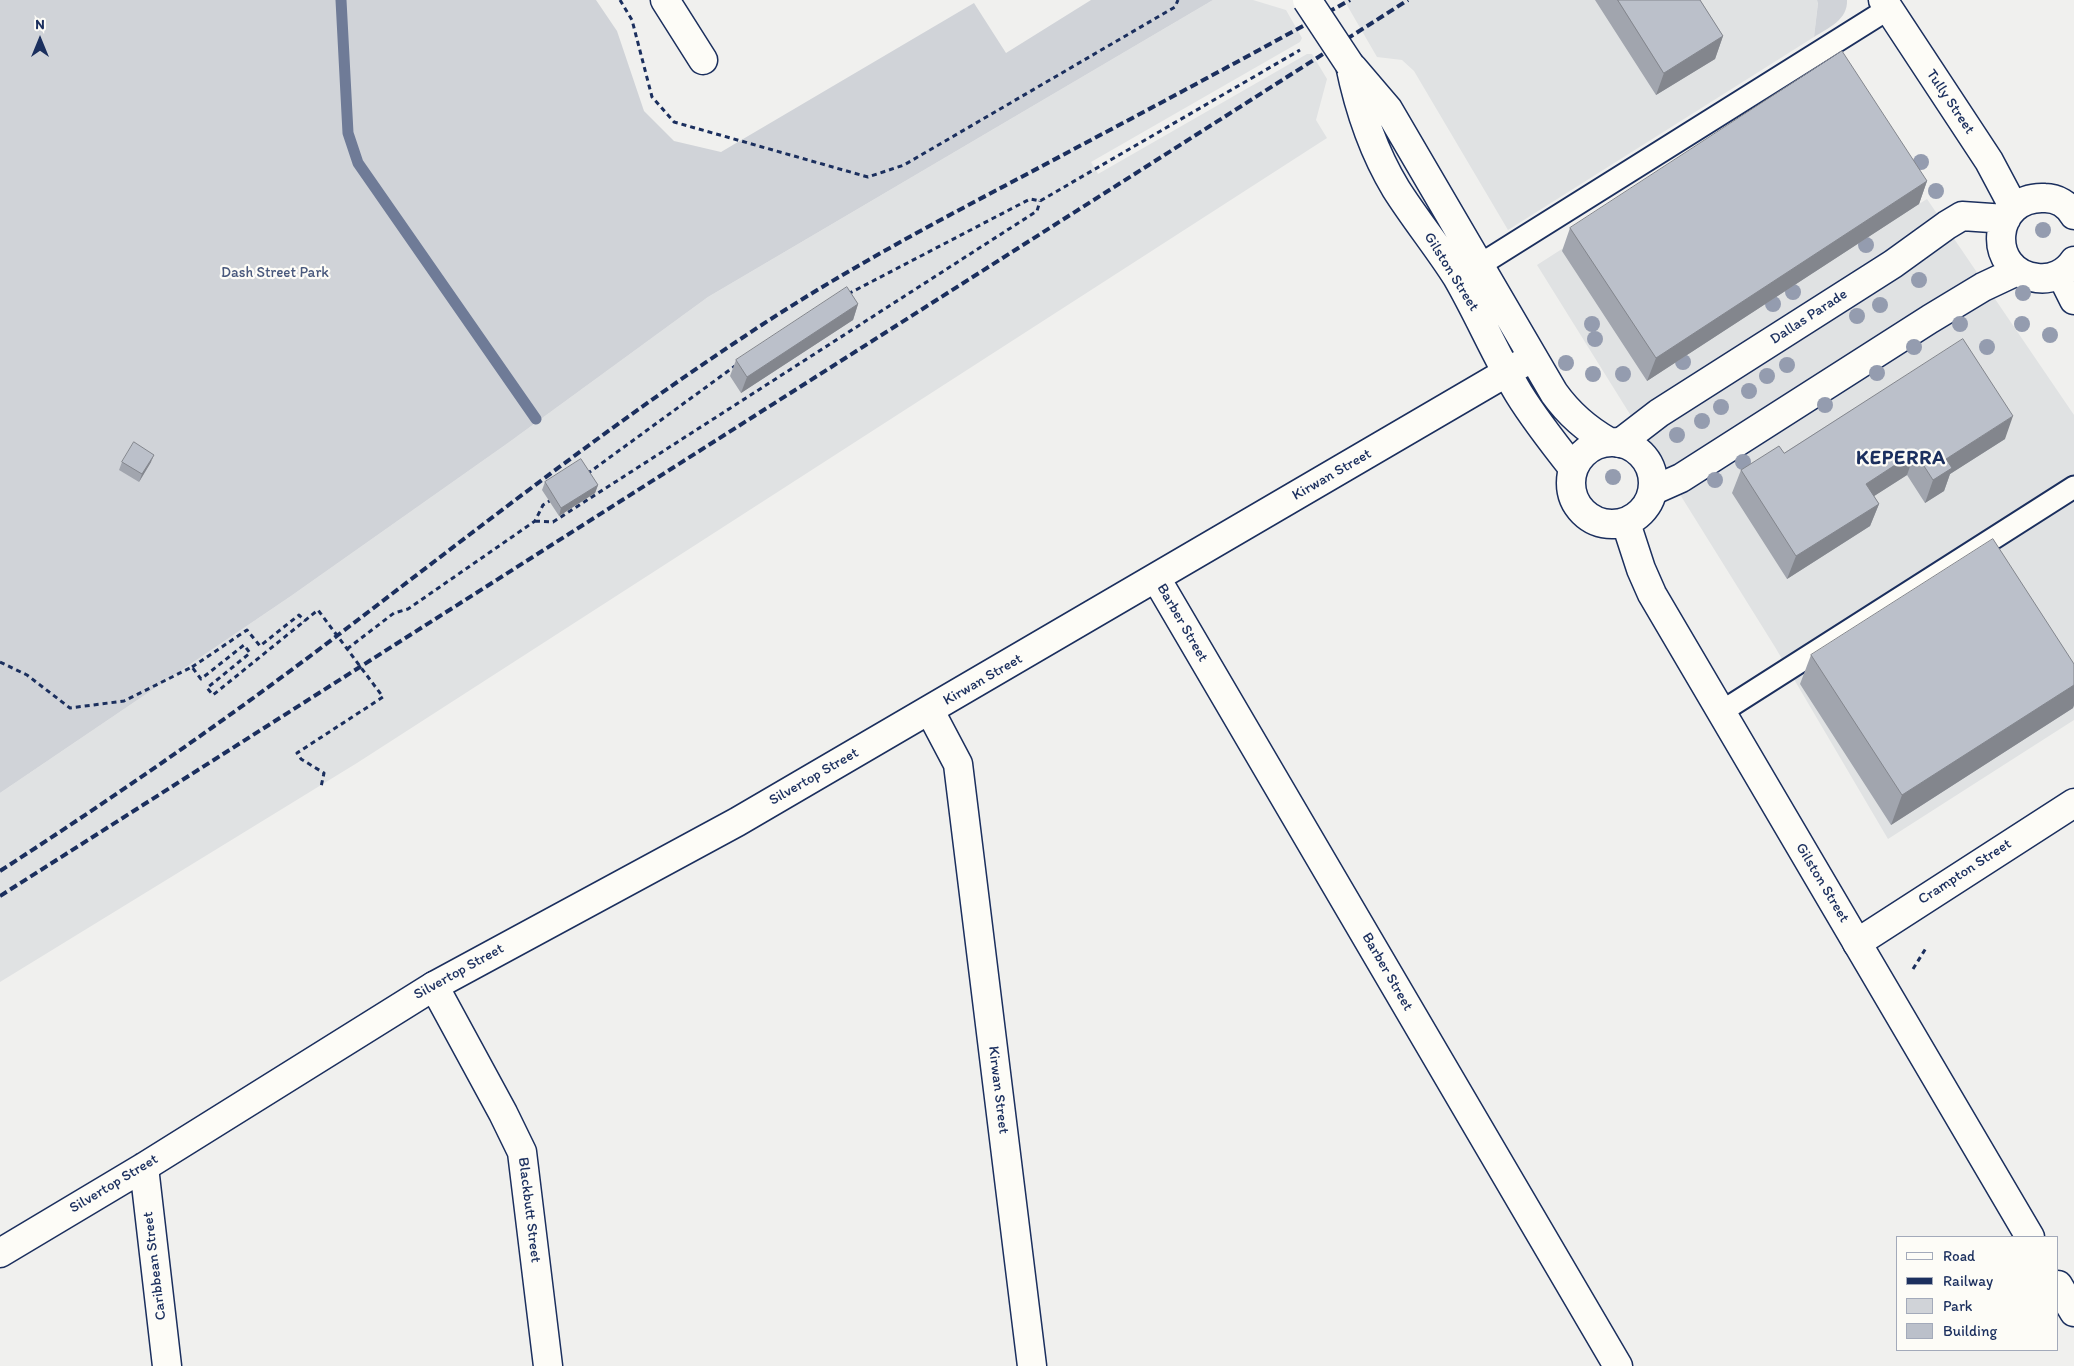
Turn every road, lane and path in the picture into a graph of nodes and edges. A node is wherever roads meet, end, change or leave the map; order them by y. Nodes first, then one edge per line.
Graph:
1 (620, 0) edge
2 (665, 0) edge
3 (1178, 0) edge
4 (1307, 0) edge
5 (1885, 5) edge
6 (1303, 48) dead end
7 (704, 60) dead end
8 (1040, 201) junction
9 (2073, 212) edge
10 (2010, 213) junction
11 (2068, 267) edge
12 (2017, 271) junction
13 (1469, 272) junction
14 (839, 298) edge
15 (2074, 300) edge
16 (1532, 357) junction
17 (743, 361) edge
18 (1507, 372) junction
19 (1614, 442) junction
20 (1573, 468) junction
21 (583, 476) edge
22 (2074, 487) edge
23 (1654, 490) junction
24 (551, 500) edge
25 (535, 521) junction
26 (1626, 523) junction
27 (1156, 578) junction
28 (305, 621) junction
29 (347, 649) junction
30 (0, 662) edge
31 (192, 667) junction
32 (930, 711) junction
33 (1720, 712) junction
34 (322, 787) dead end
35 (2074, 802) edge
36 (1857, 943) junction
37 (1926, 948) dead end
38 (1913, 969) dead end
39 (434, 986) junction
40 (144, 1167) junction
41 (2029, 1236) edge
42 (0, 1253) edge
43 (2059, 1286) edge
44 (2074, 1312) edge
45 (167, 1366) edge
46 (548, 1366) edge
47 (1032, 1366) edge
48 (1618, 1366) edge

1 - 3 path
2 - 7 street
4 - 13 street, Gilston Street, bridge
5 - 10 street, Tully Street
5 - 13 lane
6 - 8 path
8 - 14 path
8 - 25 path
9 - 10 street
10 - 12 street
10 - 19 street, Dallas Parade
11 - 12 street
11 - 15 street
12 - 23 street
13 - 16 street, Gilston Street
13 - 18 street, Gilston Street
16 - 18 street, Kirwan Street
16 - 19 street, Gilston Street
17 - 21 path
18 - 20 street, Gilston Street
18 - 27 street, Kirwan Street
19 - 20 street
19 - 23 street
20 - 26 street
22 - 33 lane
23 - 26 street
24 - 25 path
25 - 29 path
26 - 33 street, Gilston Street
27 - 32 street, Kirwan Street
27 - 48 street, Barber Street
28 - 29 path
28 - 31 path
28 - 31 path
29 - 34 path
30 - 31 path
32 - 39 street, Silvertop Street
32 - 47 street, Kirwan Street
33 - 36 street, Gilston Street
35 - 36 street, Crampton Street
36 - 41 street, Gilston Street
37 - 38 path
39 - 40 street, Silvertop Street
39 - 46 street, Blackbutt Street
40 - 42 street, Silvertop Street
40 - 45 street, Caribbean Street
43 - 44 street

